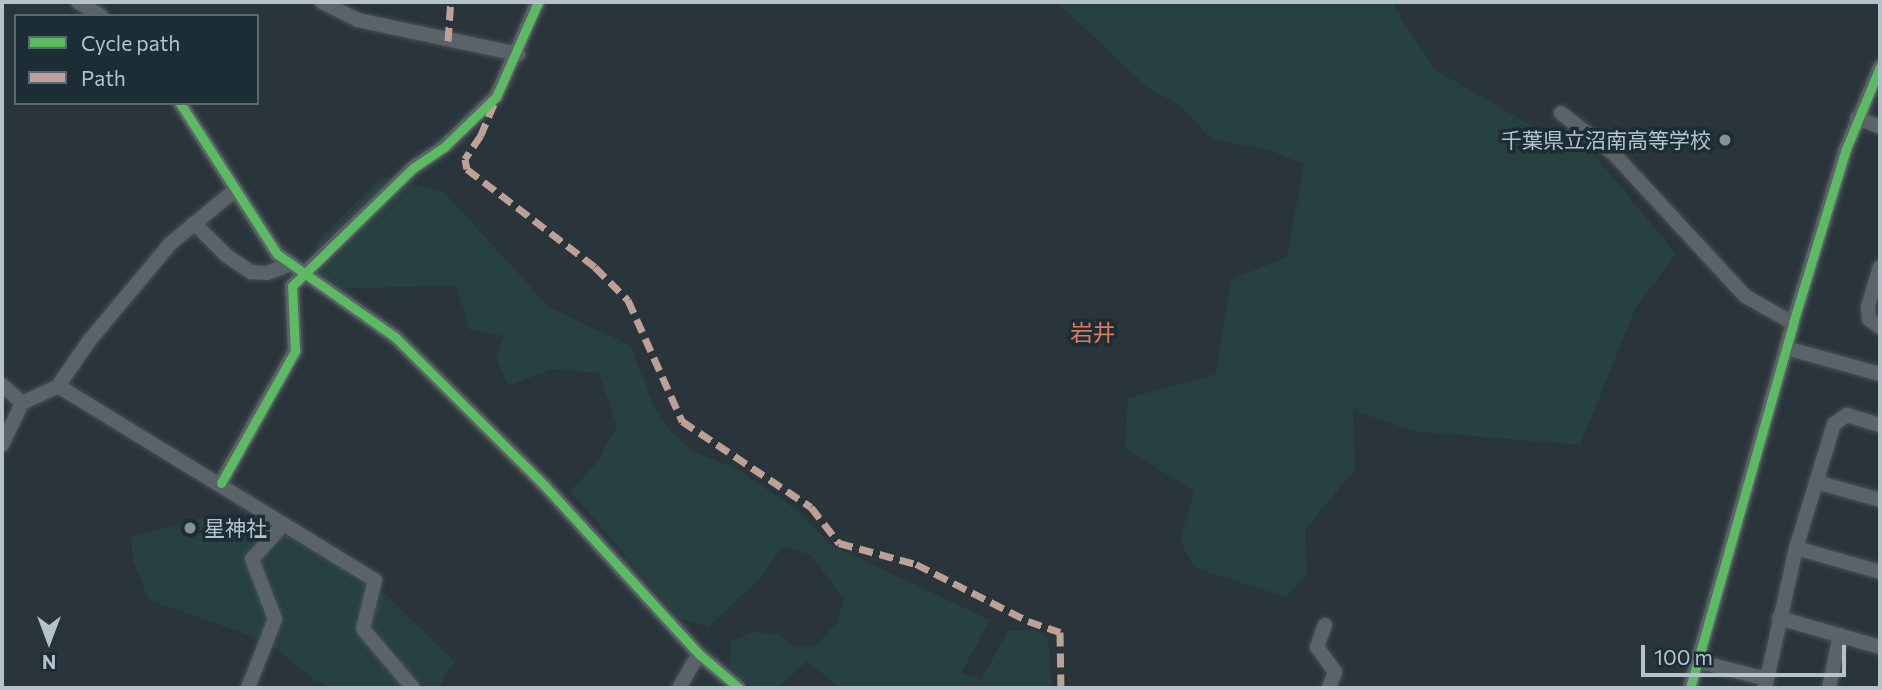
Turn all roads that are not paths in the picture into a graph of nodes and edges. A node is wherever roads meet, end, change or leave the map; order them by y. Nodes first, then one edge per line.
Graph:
1 (78, 2) edge
2 (322, 2) edge
3 (538, 2) edge
4 (98, 14) edge
5 (518, 54) junction
6 (1880, 67) edge
7 (181, 105) edge
8 (1562, 113) dead end
9 (1857, 118) junction
10 (1880, 127) edge
11 (235, 190) junction
12 (194, 223) junction
13 (288, 265) junction
14 (1880, 267) edge
15 (302, 274) junction
16 (1793, 323) junction
17 (1880, 327) edge
18 (1786, 348) junction
19 (1880, 374) edge
20 (2, 385) edge
21 (58, 386) junction
22 (22, 403) junction
23 (1880, 425) edge
24 (2, 445) edge
25 (1816, 482) junction
26 (220, 483) junction
27 (1880, 500) edge
28 (284, 524) junction
29 (1796, 548) junction
30 (1880, 572) edge
31 (1779, 618) junction
32 (1325, 625) dead end
33 (1840, 635) junction
34 (1880, 647) edge
35 (699, 654) junction
36 (1700, 662) junction
37 (1766, 684) edge
38 (248, 688) edge
39 (413, 688) edge
40 (679, 688) edge
41 (739, 688) edge
42 (1329, 688) edge
43 (1690, 688) edge
44 (1829, 688) edge

1 - 4 street
2 - 5 street
3 - 5 street
5 - 15 street
6 - 9 street
7 - 11 street
8 - 16 street
9 - 10 street
9 - 16 street
11 - 12 street
11 - 13 street
12 - 13 street
12 - 21 street
13 - 15 street
14 - 17 street
15 - 26 street
15 - 35 street
16 - 18 street
18 - 19 street
18 - 36 street
20 - 22 street
21 - 22 street
21 - 26 street
22 - 24 street
23 - 25 street
25 - 27 street
25 - 29 street
26 - 28 street
28 - 38 street
28 - 39 street
29 - 30 street
29 - 31 street
31 - 33 street
31 - 37 street
32 - 42 street
33 - 34 street
33 - 44 street
35 - 40 street
35 - 41 street
36 - 37 street
36 - 43 street

